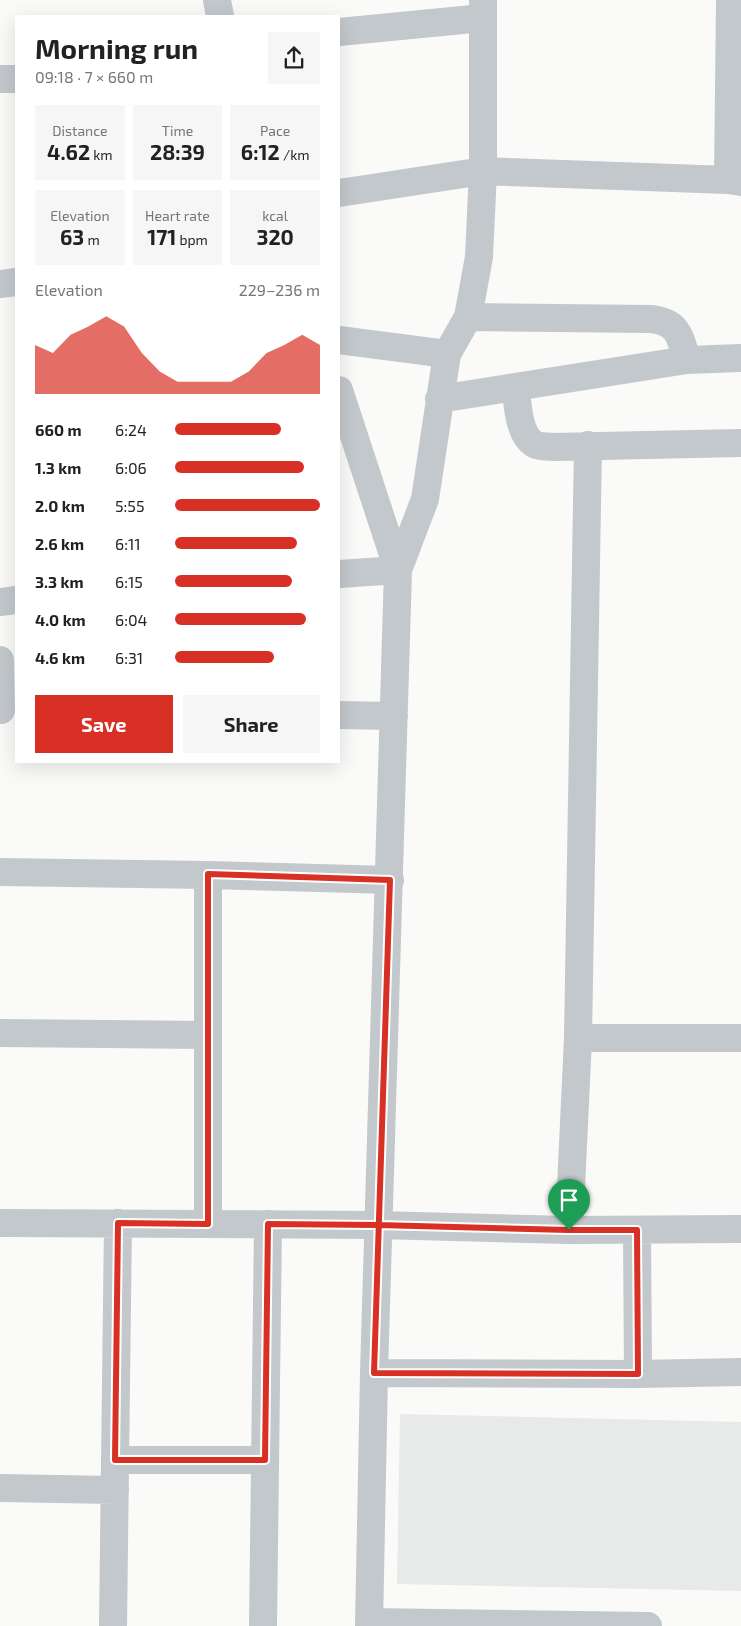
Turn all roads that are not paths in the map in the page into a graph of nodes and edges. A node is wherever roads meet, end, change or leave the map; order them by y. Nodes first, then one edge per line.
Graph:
1 (217, 0) edge
2 (730, 0) edge
3 (483, 9) edge
4 (220, 15) edge
5 (340, 32) edge
6 (0, 79) edge
7 (15, 79) edge
8 (735, 88) edge
9 (483, 171) junction
10 (735, 181) edge
11 (340, 193) edge
12 (15, 282) edge
13 (0, 284) edge
14 (468, 317) junction
15 (340, 340) edge
16 (446, 354) junction
17 (741, 358) edge
18 (687, 360) junction
19 (516, 388) junction
20 (340, 393) edge
21 (439, 399) junction
22 (741, 443) edge
23 (588, 445) junction
24 (398, 570) junction
25 (340, 574) edge
26 (15, 600) edge
27 (0, 602) edge
28 (0, 660) edge
29 (6, 710) edge
30 (340, 715) edge
31 (394, 716) junction
32 (0, 872) edge
33 (208, 874) junction
34 (390, 880) junction
35 (0, 1033) edge
36 (208, 1035) junction
37 (578, 1038) junction
38 (741, 1038) edge
39 (0, 1223) edge
40 (118, 1223) junction
41 (208, 1224) junction
42 (268, 1224) junction
43 (378, 1225) junction
44 (741, 1229) edge
45 (569, 1230) junction
46 (637, 1230) junction
47 (741, 1372) edge
48 (374, 1373) junction
49 (638, 1374) junction
50 (115, 1460) junction
51 (265, 1460) junction
52 (0, 1488) edge
53 (115, 1490) junction
54 (369, 1624) edge
55 (113, 1626) edge
56 (263, 1626) edge
57 (648, 1626) edge

1 - 4 street
2 - 8 street
3 - 5 street
3 - 9 street
6 - 7 street
8 - 10 street
9 - 10 street
9 - 11 street
9 - 14 street
12 - 13 street
14 - 16 street
14 - 18 street
15 - 16 street
16 - 21 street
17 - 18 street
18 - 19 street
19 - 21 street
19 - 23 street
20 - 24 street
21 - 24 street
22 - 23 street
23 - 37 street
24 - 25 street
24 - 31 street
26 - 27 street
28 - 29 street
30 - 31 street
31 - 34 street
32 - 33 street
33 - 34 street
33 - 36 street
34 - 43 street
35 - 36 street
36 - 41 street
37 - 38 street
37 - 45 street
39 - 40 street
40 - 41 street
40 - 50 street
41 - 42 street
42 - 43 street
42 - 51 street
43 - 45 street
43 - 48 street
44 - 46 street
45 - 46 street
46 - 49 street
47 - 49 street
48 - 49 street
48 - 54 street
50 - 51 street
50 - 53 street
51 - 56 street
52 - 53 street
53 - 55 street
54 - 57 street

